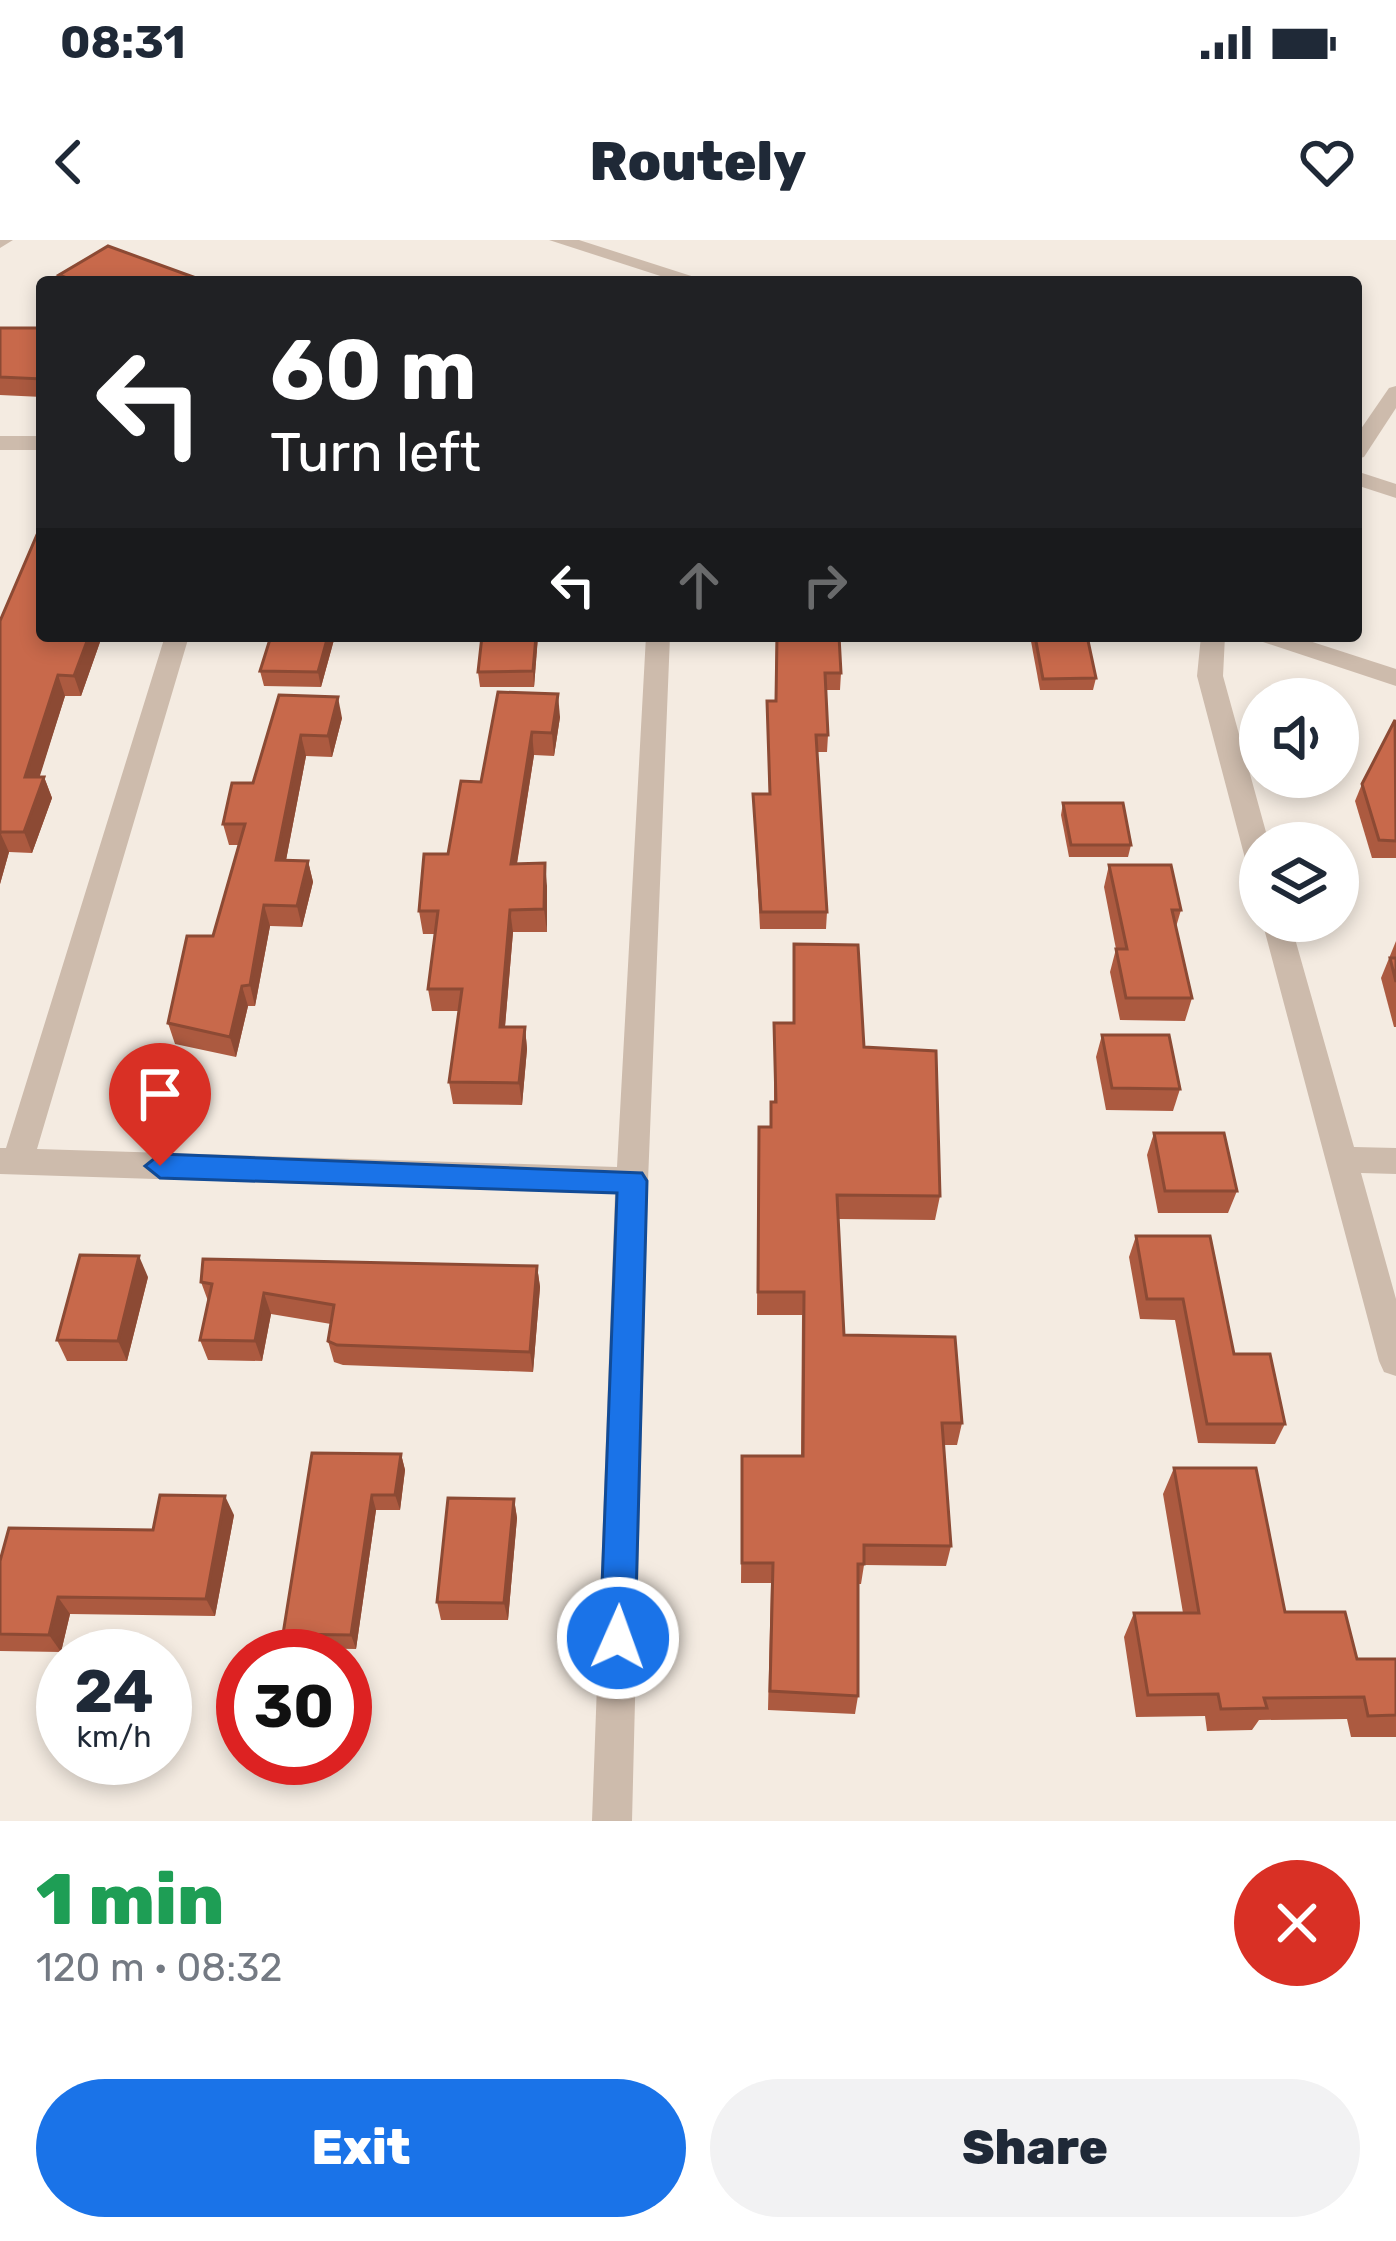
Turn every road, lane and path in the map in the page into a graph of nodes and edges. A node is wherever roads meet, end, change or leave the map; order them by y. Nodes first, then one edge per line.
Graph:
1 (559, 240) edge
2 (680, 276) edge
3 (1396, 392) edge
4 (0, 443) edge
5 (36, 443) edge
6 (1362, 443) edge
7 (1362, 480) edge
8 (1396, 490) edge
9 (175, 642) edge
10 (658, 642) edge
11 (1213, 642) edge
12 (1287, 642) edge
13 (1396, 678) edge
14 (1249, 822) edge
15 (1282, 942) edge
16 (1340, 1160) junction
17 (9, 1161) edge
18 (1396, 1161) edge
19 (632, 1181) junction
20 (1396, 1360) edge
21 (612, 1821) edge

1 - 2 street
3 - 6 street
4 - 5 street
7 - 8 street
9 - 17 street
10 - 19 street
11 - 14 street
12 - 13 street
15 - 16 street
16 - 18 street
16 - 20 street
17 - 19 street
19 - 21 street

